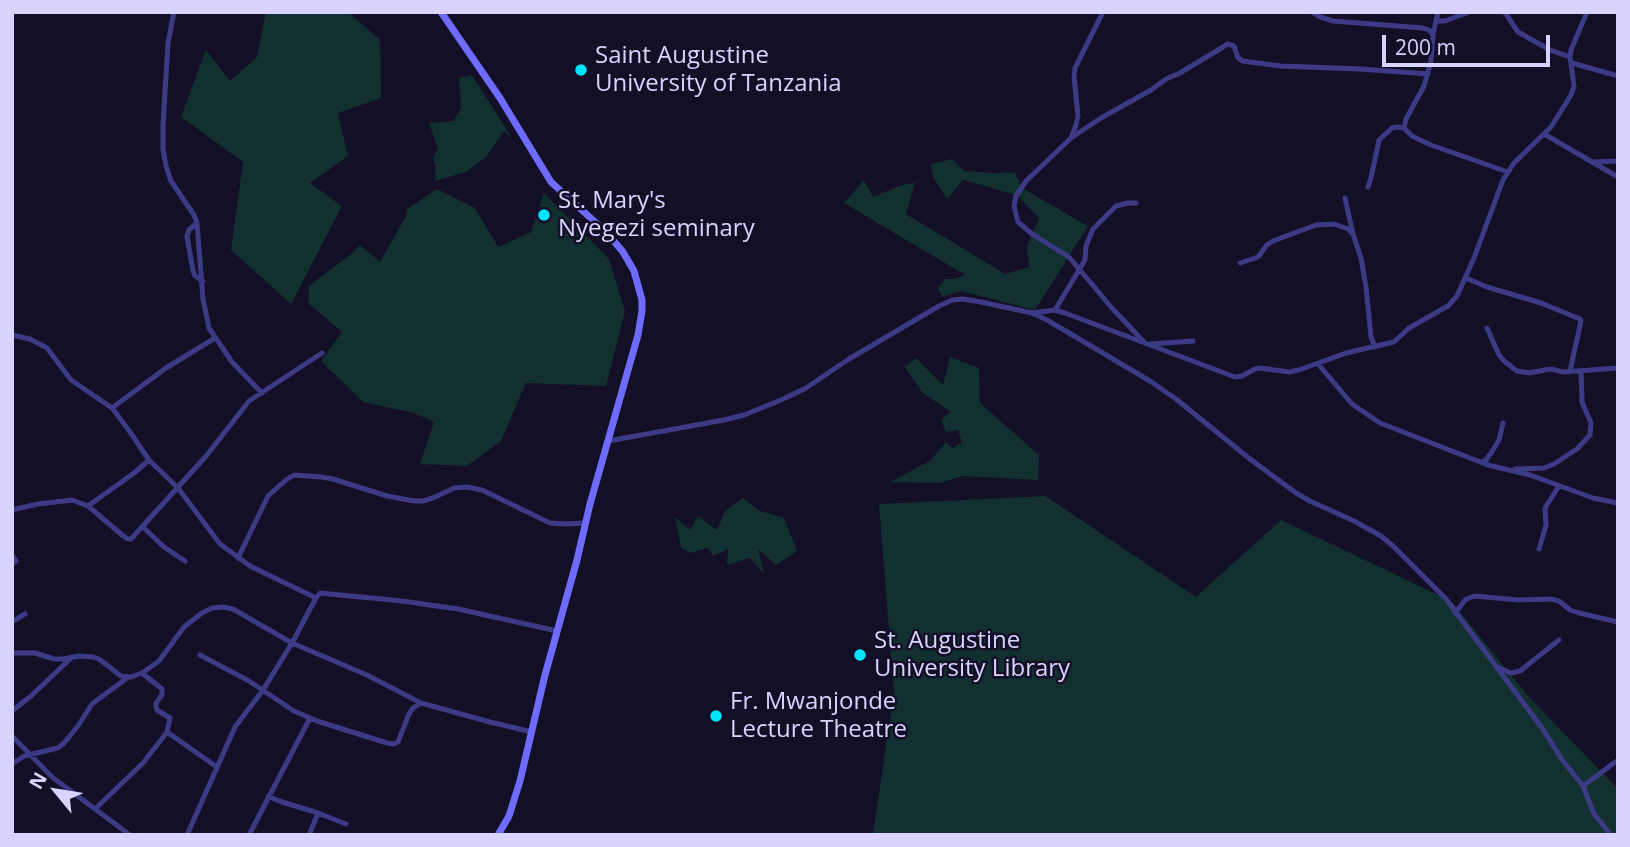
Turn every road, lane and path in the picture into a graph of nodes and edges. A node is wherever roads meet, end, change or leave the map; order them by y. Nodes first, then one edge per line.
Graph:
1 (174, 12) edge
2 (441, 12) edge
3 (1103, 12) edge
4 (1312, 12) edge
5 (1438, 12) edge
6 (1469, 12) edge
7 (1503, 12) edge
8 (1587, 12) edge
9 (1437, 21) junction
10 (1433, 35) junction
11 (1571, 60) junction
12 (1428, 74) junction
13 (1618, 76) edge
14 (1404, 128) junction
15 (1544, 134) junction
16 (1071, 138) junction
17 (1618, 161) edge
18 (1593, 162) junction
19 (1508, 172) junction
20 (1617, 176) edge
21 (1368, 187) dead end
22 (1345, 198) dead end
23 (1136, 203) dead end
24 (197, 223) junction
25 (1353, 234) junction
26 (198, 236) junction
27 (190, 250) junction
28 (1240, 263) dead end
29 (1079, 270) junction
30 (1466, 278) junction
31 (203, 281) junction
32 (1055, 310) junction
33 (1032, 313) junction
34 (1487, 328) dead end
35 (12, 335) edge
36 (215, 338) junction
37 (1193, 341) dead end
38 (1146, 343) junction
39 (1375, 347) junction
40 (322, 353) dead end
41 (1318, 364) junction
42 (1618, 368) edge
43 (1570, 371) junction
44 (1581, 371) junction
45 (251, 382) junction
46 (262, 393) junction
47 (249, 401) junction
48 (112, 408) junction
49 (1503, 423) dead end
50 (607, 441) junction
51 (149, 460) junction
52 (1482, 462) junction
53 (1512, 470) junction
54 (1559, 486) junction
55 (178, 488) junction
56 (1618, 503) edge
57 (88, 506) junction
58 (12, 510) edge
59 (585, 523) junction
60 (143, 527) junction
61 (1539, 549) dead end
62 (12, 555) edge
63 (238, 558) junction
64 (185, 561) dead end
65 (12, 564) edge
66 (316, 597) junction
67 (1455, 613) junction
68 (25, 614) dead end
69 (12, 622) edge
70 (1618, 622) edge
71 (557, 631) junction
72 (1559, 640) dead end
73 (292, 643) junction
74 (12, 653) edge
75 (200, 655) dead end
76 (71, 658) junction
77 (1495, 665) junction
78 (142, 673) junction
79 (127, 678) junction
80 (263, 690) junction
81 (421, 703) junction
82 (12, 711) edge
83 (310, 718) junction
84 (167, 732) junction
85 (532, 732) junction
86 (12, 736) edge
87 (31, 754) junction
88 (1618, 760) edge
89 (12, 764) edge
90 (217, 767) junction
91 (1583, 786) junction
92 (268, 796) junction
93 (95, 809) junction
94 (318, 813) junction
95 (346, 824) dead end
96 (130, 835) edge
97 (187, 835) edge
98 (249, 835) edge
99 (309, 835) edge
100 (498, 835) edge
101 (1611, 835) edge

1 - 24 street
2 - 50 main road
3 - 16 street
4 - 10 street
5 - 9 street
6 - 9 street
7 - 11 street
8 - 11 street
9 - 10 street
10 - 12 street
11 - 13 street
11 - 15 street
12 - 14 street
12 - 16 street
14 - 19 street
14 - 21 street
15 - 18 street
15 - 19 street
16 - 29 street
17 - 18 street
18 - 20 street
19 - 30 street
22 - 25 street
23 - 29 street
24 - 26 street
24 - 27 street
25 - 28 street
25 - 39 street
26 - 27 street
26 - 31 street
27 - 31 street
29 - 32 street
29 - 38 street
30 - 39 street
30 - 43 street
31 - 36 street
32 - 33 street
32 - 38 street
33 - 50 street
33 - 67 street
34 - 43 street
35 - 48 street
36 - 45 street
36 - 48 street
37 - 38 street
38 - 41 street
39 - 41 street
40 - 46 street
41 - 52 street
42 - 44 street
43 - 44 street
44 - 53 street
45 - 46 street
45 - 47 street
46 - 47 street
47 - 55 street
48 - 51 street
49 - 52 street
50 - 59 main road
51 - 55 street
51 - 57 street
52 - 53 street
53 - 54 street
54 - 56 street
54 - 61 street
55 - 60 street
55 - 63 street
57 - 58 street
57 - 60 street
59 - 63 street
59 - 71 main road
60 - 64 street
62 - 65 street
63 - 66 street
66 - 71 street
66 - 73 street
67 - 70 street
67 - 77 street
68 - 69 street
71 - 85 main road
72 - 77 street
73 - 78 street
73 - 80 street
73 - 81 street
74 - 76 street
75 - 80 street
76 - 79 street
76 - 82 street
77 - 91 street
78 - 79 street
78 - 84 street
79 - 87 street
80 - 83 street
80 - 90 street
81 - 83 street
81 - 85 street
83 - 92 street
84 - 90 street
84 - 93 street
85 - 100 main road
86 - 87 street
87 - 89 street
87 - 93 street
88 - 91 street
90 - 97 street
91 - 101 street
92 - 94 street
92 - 98 street
93 - 96 street
94 - 95 street
94 - 99 street

